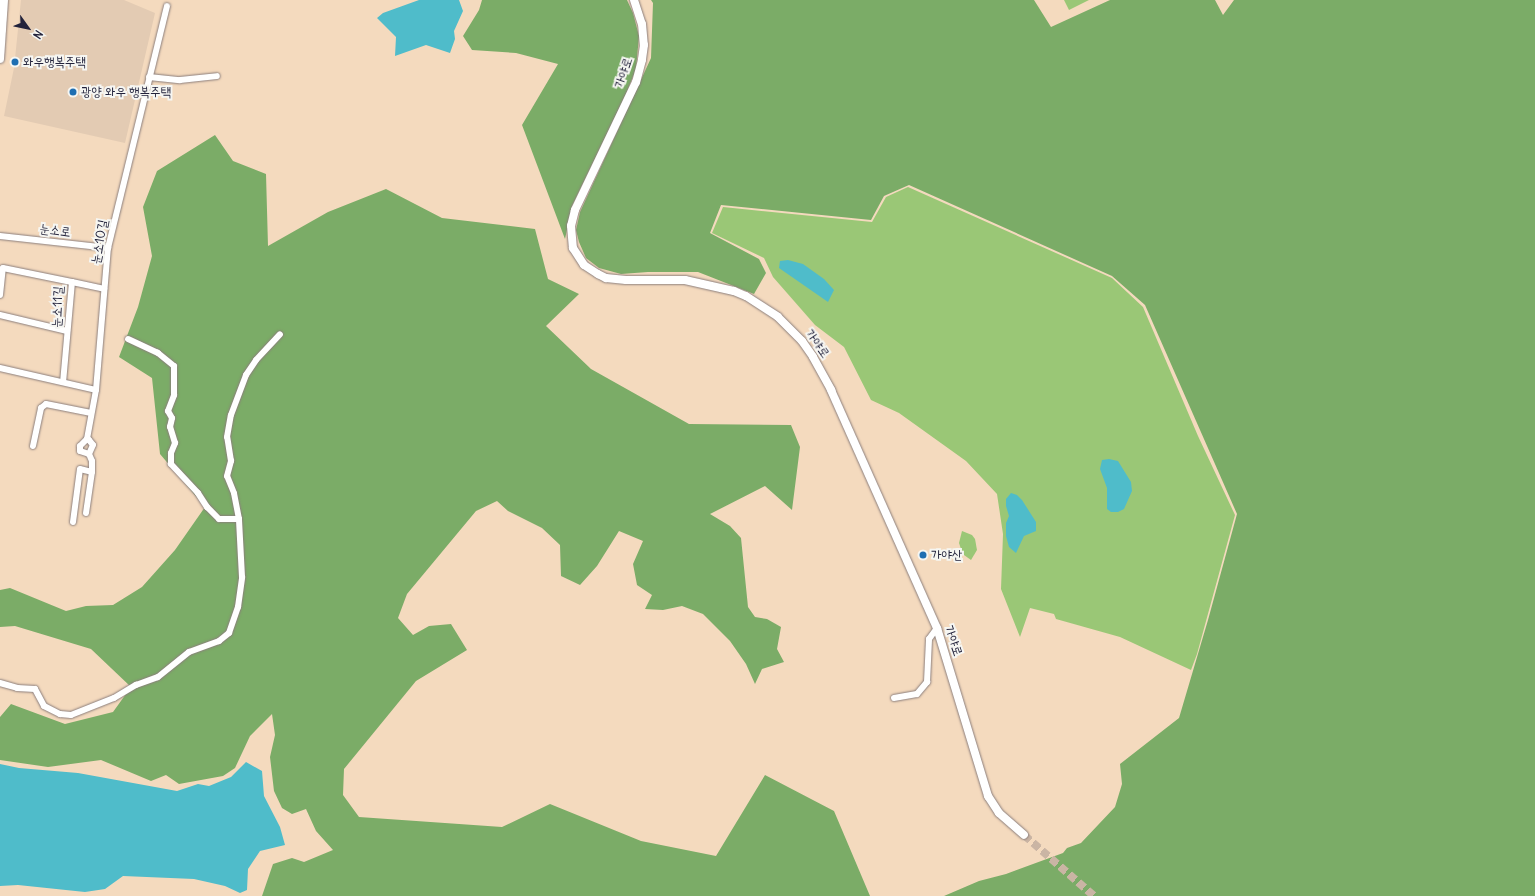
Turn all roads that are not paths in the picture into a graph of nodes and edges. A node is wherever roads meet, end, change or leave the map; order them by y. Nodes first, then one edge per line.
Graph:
1 (4, 0) edge
2 (634, 0) edge
3 (167, 6) dead end
4 (0, 59) edge
5 (217, 76) dead end
6 (149, 77) junction
7 (0, 236) edge
8 (108, 248) junction
9 (72, 282) junction
10 (104, 289) junction
11 (0, 295) edge
12 (0, 316) edge
13 (68, 331) junction
14 (280, 334) dead end
15 (128, 339) dead end
16 (0, 368) edge
17 (63, 382) junction
18 (96, 390) junction
19 (91, 413) junction
20 (87, 439) junction
21 (33, 446) dead end
22 (89, 454) junction
23 (92, 472) junction
24 (86, 513) dead end
25 (239, 518) junction
26 (73, 522) dead end
27 (937, 628) junction
28 (0, 682) edge
29 (894, 698) dead end
30 (1024, 835) tunnel mouth

1 - 4 street
2 - 27 street, 가야로
3 - 6 street, 눈소10길
5 - 6 street
6 - 8 street, 눈소10길
7 - 8 street, 눈소로
8 - 10 street, 눈소10길
9 - 10 street
9 - 11 street, 눈소11길
9 - 13 street, 눈소11길
10 - 18 street, 눈소10길
12 - 13 street
13 - 17 street, 눈소11길
14 - 25 street
15 - 25 street
16 - 17 street
17 - 18 street
18 - 19 street, 눈소10길
19 - 20 street, 눈소10길
19 - 21 street
20 - 22 street
20 - 22 street, 눈소10길
22 - 23 street
23 - 24 street
23 - 26 street
25 - 28 street
27 - 29 street
27 - 30 street, 가야로

